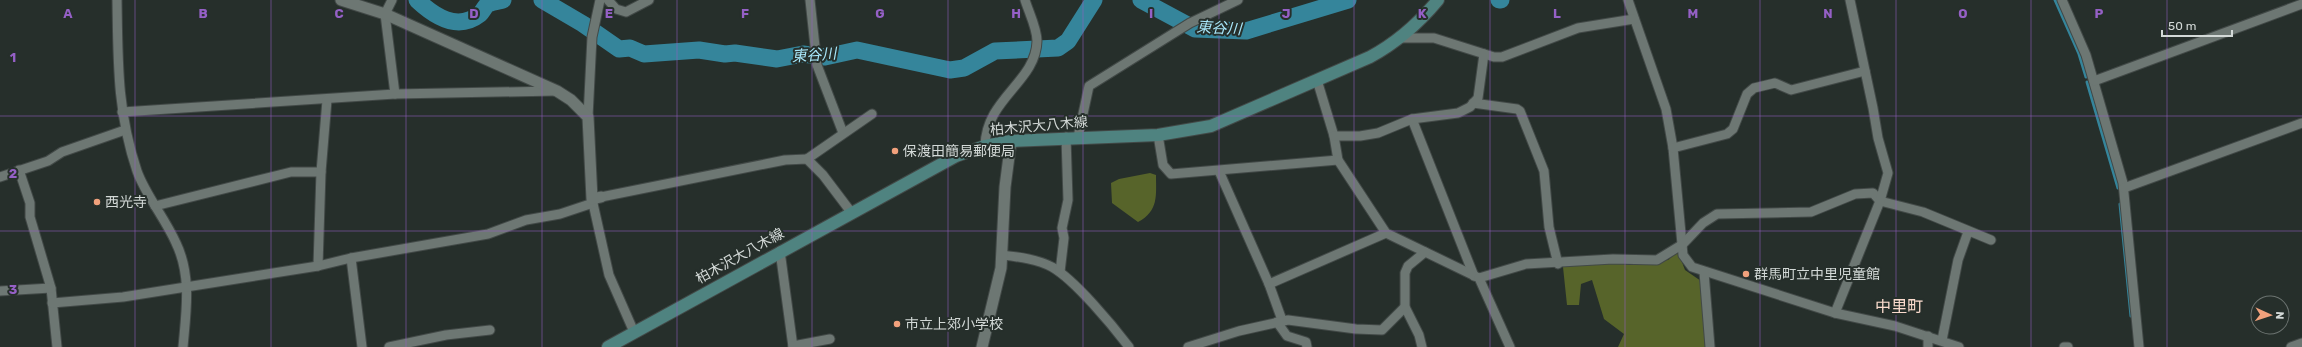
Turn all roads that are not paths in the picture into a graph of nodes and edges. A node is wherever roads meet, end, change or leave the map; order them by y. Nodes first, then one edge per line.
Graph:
1 (117, 0) edge
2 (341, 0) edge
3 (392, 0) edge
4 (600, 0) edge
5 (608, 0) edge
6 (649, 0) edge
7 (810, 0) edge
8 (1025, 0) edge
9 (1238, 0) edge
10 (1438, 0) edge
11 (1628, 0) edge
12 (1850, 0) edge
13 (2062, 0) edge
14 (2302, 4) edge
15 (384, 14) junction
16 (1634, 19) junction
17 (1402, 38) junction
18 (1484, 54) junction
19 (1865, 71) junction
20 (1317, 80) junction
21 (2094, 81) junction
22 (558, 91) junction
23 (395, 94) junction
24 (327, 100) junction
25 (1474, 103) junction
26 (122, 112) junction
27 (872, 114) dead end
28 (588, 117) junction
29 (1412, 119) junction
30 (2302, 123) edge
31 (125, 130) junction
32 (844, 133) junction
33 (1158, 135) junction
34 (1334, 136) junction
35 (1072, 137) junction
36 (1011, 141) junction
37 (985, 146) junction
38 (1673, 148) junction
39 (807, 160) junction
40 (1338, 160) junction
41 (19, 170) junction
42 (1218, 171) junction
43 (321, 172) junction
44 (0, 177) edge
45 (2124, 188) junction
46 (595, 200) junction
47 (1880, 201) junction
48 (155, 206) junction
49 (851, 212) junction
50 (1968, 232) junction
51 (1386, 234) junction
52 (1991, 240) dead end
53 (1683, 244) junction
54 (780, 251) junction
55 (1425, 252) junction
56 (1002, 255) junction
57 (351, 258) junction
58 (1558, 264) junction
59 (318, 266) junction
60 (1060, 272) junction
61 (1704, 272) junction
62 (1476, 277) junction
63 (1270, 284) junction
64 (188, 286) junction
65 (51, 288) junction
66 (0, 291) edge
67 (52, 304) junction
68 (1405, 307) junction
69 (1835, 313) junction
70 (1279, 321) junction
71 (490, 330) dead end
72 (634, 332) junction
73 (1928, 336) junction
74 (830, 339) dead end
75 (1942, 340) junction
76 (2302, 343) edge
77 (361, 346) edge
78 (57, 347) edge
79 (183, 347) edge
80 (389, 347) edge
81 (608, 347) edge
82 (793, 347) edge
83 (982, 347) edge
84 (1129, 347) edge
85 (1188, 347) edge
86 (1307, 347) edge
87 (1422, 347) edge
88 (1510, 347) edge
89 (1710, 347) edge
90 (1928, 347) edge
91 (1959, 347) edge
92 (2139, 347) edge
93 (2291, 347) edge

1 - 26 street
2 - 15 street
3 - 15 street
4 - 28 street
5 - 6 street
7 - 32 street
8 - 37 street
9 - 35 street
10 - 17 main road, 柏木沢大八木線
11 - 16 street
12 - 19 street
13 - 21 street
14 - 21 street
15 - 22 street
15 - 23 street
16 - 18 street
16 - 38 street
17 - 18 street
17 - 20 main road, 柏木沢大八木線
18 - 25 street
19 - 38 street
19 - 47 street
20 - 33 main road, 柏木沢大八木線
20 - 34 street
21 - 45 street
22 - 23 street
22 - 28 street
23 - 24 street
24 - 26 street
24 - 43 street
25 - 29 street
25 - 58 street
26 - 31 street
27 - 32 street
28 - 46 street
29 - 34 street
29 - 62 street
30 - 45 street
31 - 41 street
31 - 48 street
32 - 39 street
33 - 35 main road, 柏木沢大八木線
33 - 42 street
34 - 40 street
35 - 36 main road, 柏木沢大八木線
35 - 60 street
36 - 37 main road, 柏木沢大八木線
36 - 56 street
37 - 49 main road, 柏木沢大八木線
38 - 53 street
39 - 46 street
39 - 49 street
40 - 42 street
40 - 51 street
41 - 44 street
41 - 65 street
42 - 63 street
43 - 48 street
43 - 59 street
45 - 92 street
46 - 57 street
46 - 72 street
47 - 50 street
47 - 53 street
47 - 69 street
48 - 64 street
49 - 54 main road, 柏木沢大八木線
50 - 52 street
50 - 75 street
51 - 55 street
51 - 63 street
53 - 58 street
53 - 61 street
54 - 72 main road, 柏木沢大八木線
54 - 82 street
55 - 62 street
55 - 68 street
56 - 60 street
56 - 83 street
57 - 59 street
57 - 77 street
58 - 62 street
59 - 64 street
60 - 84 street
61 - 69 street
61 - 89 street
62 - 88 street
63 - 70 street
64 - 67 street
64 - 79 street
65 - 66 street
65 - 67 street
67 - 78 street
68 - 70 street
68 - 87 street
69 - 73 street
70 - 85 street
70 - 86 street
71 - 80 street
72 - 81 main road, 柏木沢大八木線
73 - 75 street
73 - 90 street
74 - 82 street
75 - 91 street
76 - 93 street

